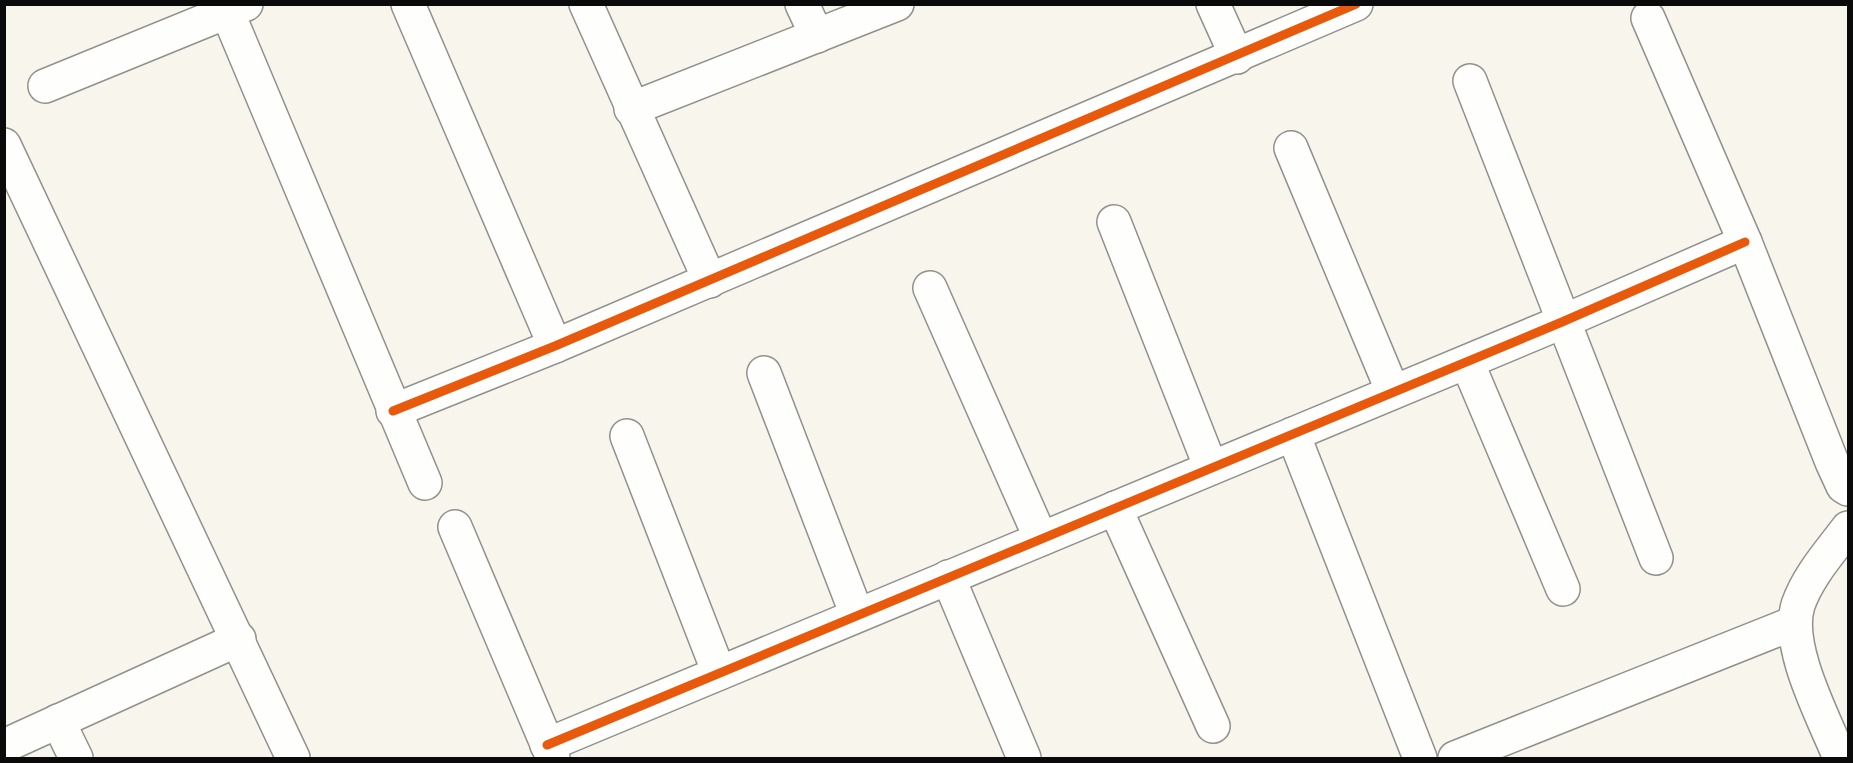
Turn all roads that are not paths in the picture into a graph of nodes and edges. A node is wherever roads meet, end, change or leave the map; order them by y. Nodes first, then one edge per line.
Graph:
1 (408, 4) edge
2 (586, 4) edge
3 (802, 4) edge
4 (897, 4) edge
5 (1213, 4) edge
6 (1356, 4) edge
7 (233, 7) edge
8 (1648, 18) dead end
9 (817, 36) junction
10 (1237, 57) junction
11 (1470, 81) dead end
12 (45, 87) dead end
13 (631, 109) junction
14 (4, 145) edge
15 (1291, 148) dead end
16 (1114, 222) dead end
17 (1745, 242) junction
18 (710, 281) junction
19 (930, 288) dead end
20 (1562, 322) junction
21 (555, 346) junction
22 (1467, 362) junction
23 (764, 373) dead end
24 (1393, 392) junction
25 (393, 411) junction
26 (1293, 434) junction
27 (627, 436) dead end
28 (1211, 468) junction
29 (425, 483) dead end
30 (1848, 489) edge
31 (1115, 508) junction
32 (455, 527) dead end
33 (1848, 528) edge
34 (1041, 539) junction
35 (1656, 558) dead end
36 (948, 577) junction
37 (1563, 589) dead end
38 (857, 615) junction
39 (1794, 623) junction
40 (239, 639) junction
41 (718, 673) junction
42 (58, 721) junction
43 (1213, 726) dead end
44 (8, 737) edge
45 (550, 752) edge
46 (76, 759) edge
47 (294, 759) edge
48 (1024, 759) edge
49 (1420, 759) edge
50 (1455, 759) edge
51 (1840, 759) edge

1 - 21 street
2 - 13 street
3 - 9 street
4 - 9 street
5 - 10 street
6 - 10 street
7 - 12 street
7 - 25 street
8 - 17 street
9 - 13 street
10 - 18 street
11 - 20 street
13 - 18 street
14 - 40 street
15 - 24 street
16 - 28 street
17 - 20 street
17 - 30 street
18 - 21 street
19 - 34 street
20 - 22 street
20 - 35 street
21 - 25 street
22 - 24 street
22 - 37 street
23 - 38 street
24 - 26 street
25 - 29 street
26 - 28 street
26 - 49 street
27 - 41 street
28 - 31 street
31 - 34 street
31 - 43 street
32 - 45 street
33 - 39 street
34 - 36 street
36 - 38 street
36 - 48 street
38 - 41 street
39 - 50 street
39 - 51 street
40 - 42 street
40 - 47 street
41 - 45 street
42 - 44 street
42 - 46 street

